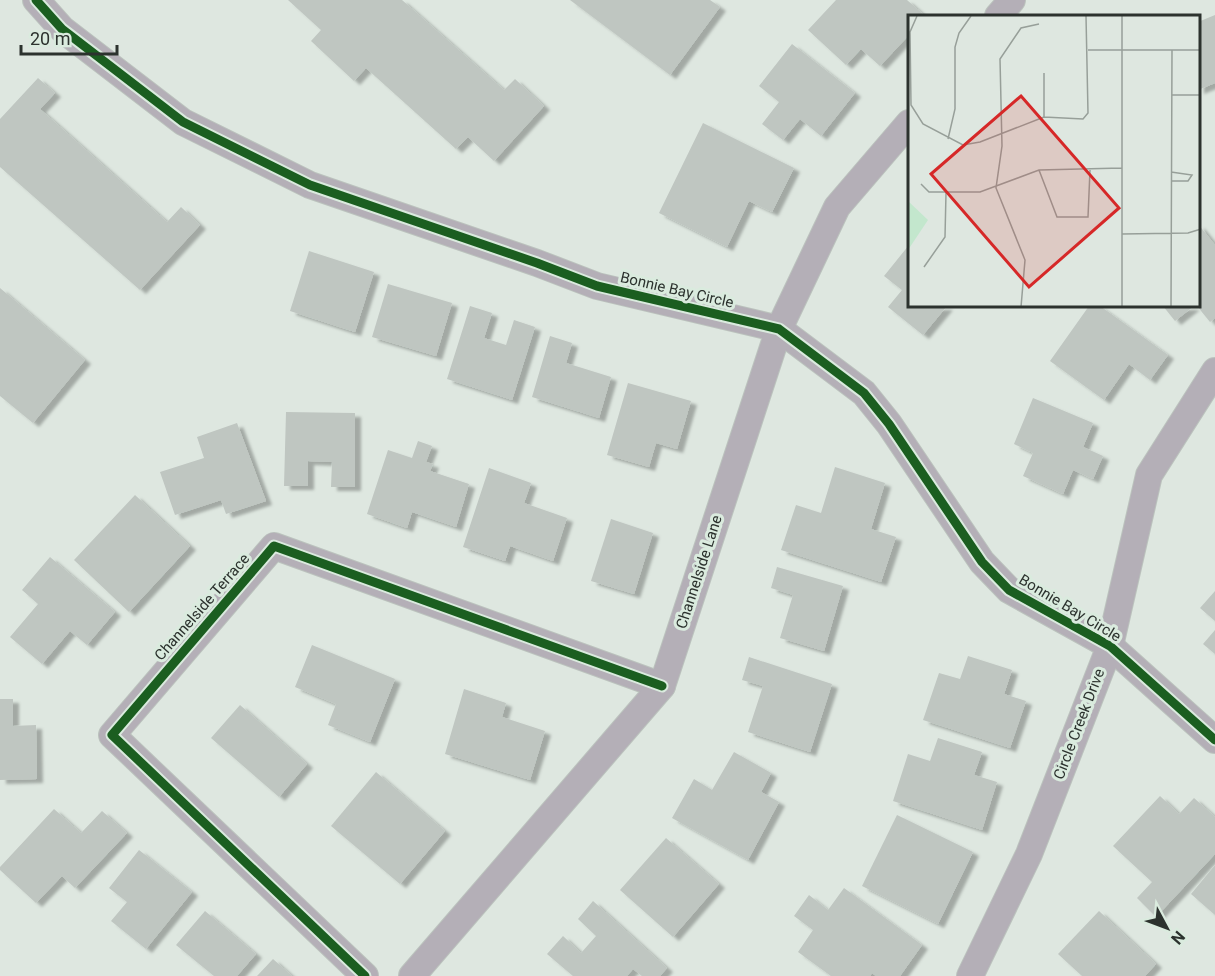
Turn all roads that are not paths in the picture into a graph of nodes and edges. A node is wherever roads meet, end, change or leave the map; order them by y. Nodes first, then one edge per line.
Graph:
1 (36, 0) edge
2 (1012, 0) edge
3 (1000, 15) edge
4 (908, 124) edge
5 (779, 329) junction
6 (1215, 371) edge
7 (1110, 646) junction
8 (662, 686) junction
9 (1215, 740) edge
10 (365, 976) edge
11 (412, 976) edge
12 (970, 976) edge

1 - 5 street, Bonnie Bay Circle
2 - 3 street
4 - 5 street, Channelside Lane
5 - 7 street, Bonnie Bay Circle
5 - 8 street, Channelside Lane
6 - 7 street, Circle Creek Drive
7 - 9 street, Bonnie Bay Circle
7 - 12 street, Circle Creek Drive
8 - 10 street, Channelside Terrace
8 - 11 street, Channelside Lane

